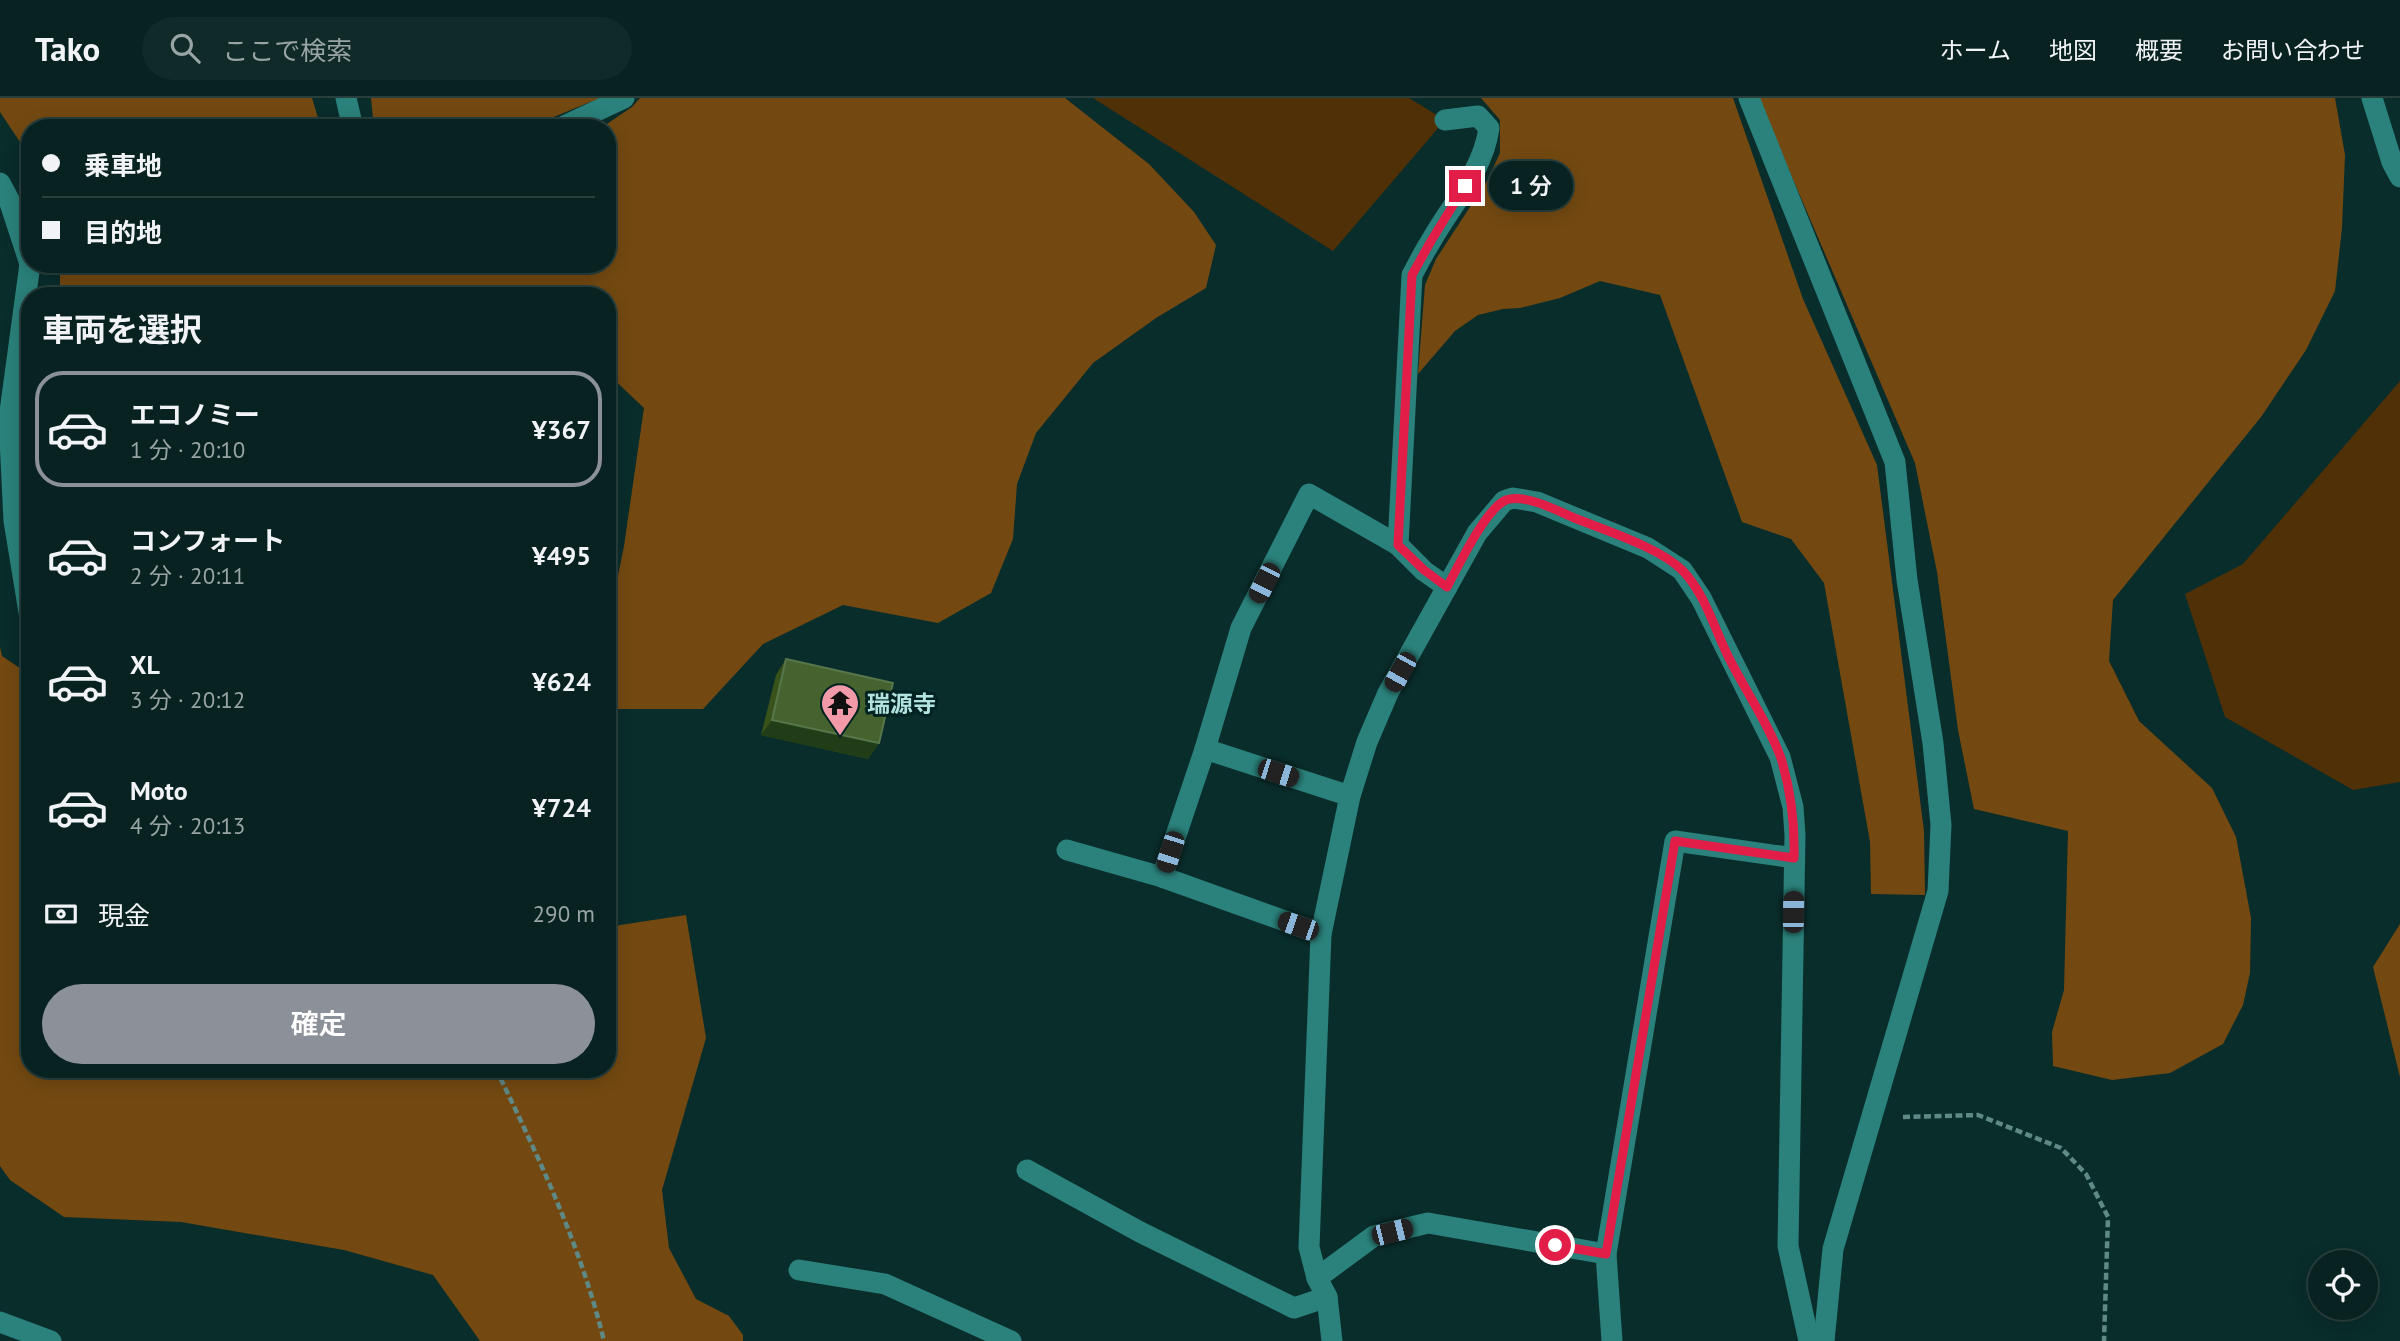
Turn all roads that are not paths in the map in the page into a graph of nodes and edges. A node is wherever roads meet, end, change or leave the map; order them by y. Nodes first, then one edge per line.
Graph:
1 (346, 98) edge
2 (624, 98) edge
3 (1749, 98) edge
4 (2372, 98) edge
5 (351, 119) edge
6 (579, 119) edge
7 (1445, 120) dead end
8 (2400, 177) edge
9 (0, 183) edge
10 (21, 237) edge
11 (21, 330) edge
12 (1398, 545) junction
13 (21, 564) edge
14 (1447, 587) junction
15 (1205, 749) junction
16 (1350, 796) junction
17 (1067, 849) dead end
18 (1794, 858) junction
19 (1162, 877) junction
20 (1321, 934) junction
21 (1027, 1170) dead end
22 (1606, 1254) junction
23 (799, 1270) dead end
24 (1317, 1278) junction
25 (1327, 1297) junction
26 (0, 1322) edge
27 (51, 1341) edge
28 (1011, 1341) edge
29 (1332, 1341) edge
30 (1612, 1341) edge
31 (1809, 1341) edge
32 (1824, 1341) edge

1 - 5 street
2 - 6 street
3 - 32 street
4 - 8 street
7 - 12 street
9 - 10 street
11 - 13 street
12 - 14 street
12 - 15 street
14 - 16 street
14 - 18 street
15 - 16 street
15 - 19 street
16 - 20 street
17 - 19 street
18 - 22 street
18 - 31 street
19 - 20 street
20 - 24 street
21 - 25 street
22 - 24 street
22 - 30 street
23 - 28 street
24 - 25 street
25 - 29 street
26 - 27 street

